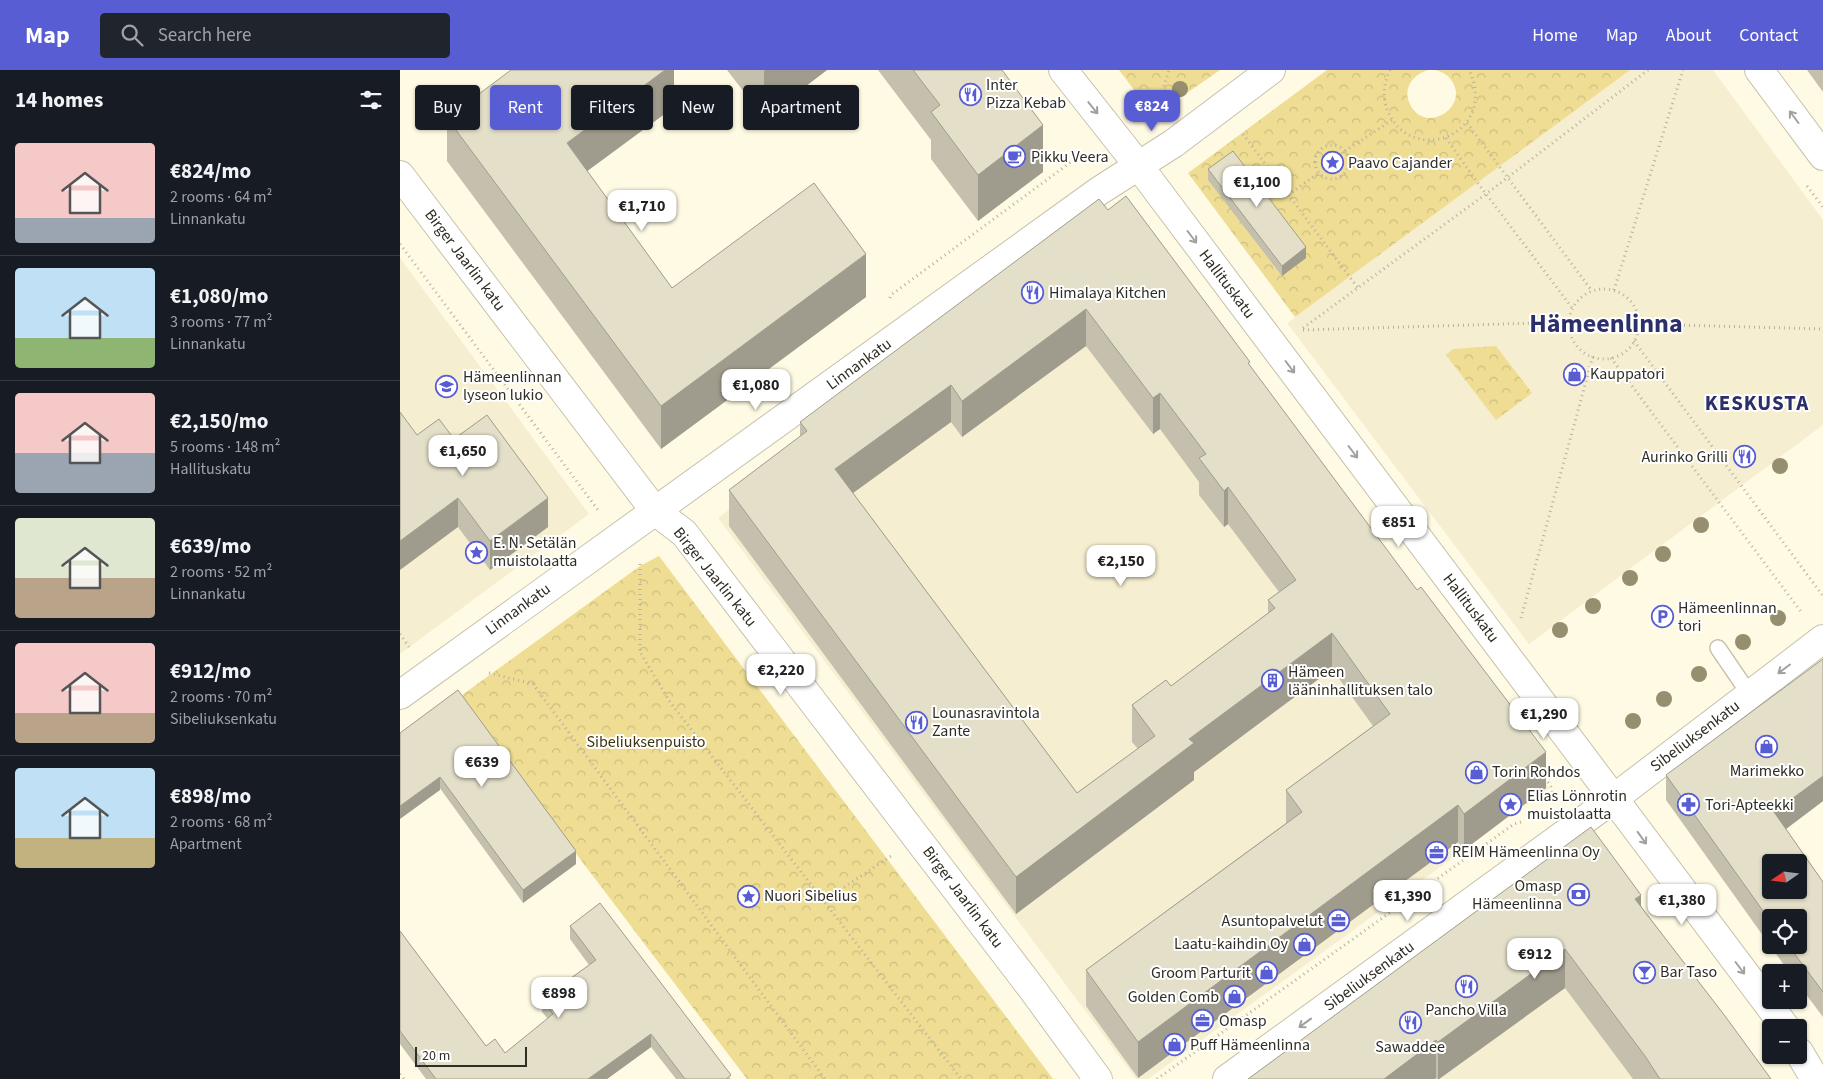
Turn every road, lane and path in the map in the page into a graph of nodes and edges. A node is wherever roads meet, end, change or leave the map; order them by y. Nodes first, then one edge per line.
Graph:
1 (1063, 70) edge
2 (1169, 70) edge
3 (1272, 70) edge
4 (1390, 70) edge
5 (1469, 70) edge
6 (1648, 70) edge
7 (1683, 70) edge
8 (1759, 70) edge
9 (1392, 120) junction
10 (1153, 122) dead end
11 (1467, 123) junction
12 (1237, 126) dead end
13 (1446, 138) junction
14 (1345, 151) junction
15 (1823, 156) edge
16 (1075, 159) dead end
17 (1069, 164) dead end
18 (1138, 165) junction
19 (1319, 173) junction
20 (400, 175) edge
21 (1507, 178) junction
22 (1486, 194) junction
23 (1288, 195) junction
24 (400, 244) edge
25 (1358, 288) junction
26 (1614, 290) junction
27 (1592, 291) junction
28 (1573, 309) junction
29 (1570, 322) junction
30 (1639, 324) junction
31 (1823, 329) edge
32 (1634, 341) junction
33 (1593, 356) junction
34 (1611, 358) junction
35 (655, 511) junction
36 (620, 536) junction
37 (1823, 596) edge
38 (1802, 613) dead end
39 (1520, 621) dead end
40 (400, 634) edge
41 (1823, 640) edge
42 (1718, 648) dead end
43 (414, 653) dead end
44 (484, 672) dead end
45 (400, 695) edge
46 (1750, 695) junction
47 (1540, 771) edge
48 (1614, 799) junction
49 (1556, 805) dead end
50 (1522, 822) dead end
51 (897, 852) dead end
52 (840, 890) dead end
53 (1779, 1019) edge
54 (1806, 1064) edge
55 (400, 1074) edge
56 (404, 1079) edge
57 (825, 1079) edge
58 (961, 1079) edge
59 (1098, 1079) edge
60 (1157, 1079) edge
61 (1227, 1079) edge
62 (1815, 1079) edge

1 -> 18 street, Hallituskatu
2 - 10 path
3 - 18 street, Linnankatu
4 - 9 path
5 - 11 path
6 - 21 path
7 - 26 path
15 -> 8 street
9 - 13 path
9 - 14 path
11 - 13 path
11 - 21 path
12 - 23 path
13 - 22 path
14 - 19 path
14 - 19 path
16 - 17 path
18 - 35 street, Linnankatu
18 -> 48 street, Hallituskatu
19 - 23 path
20 - 35 street, Birger Jaarlin katu
21 - 22 path
21 - 27 path
22 - 25 path
22 - 28 path
23 - 25 path
24 - 36 path
25 - 29 path
26 - 27 path
26 - 30 path
27 - 28 path
28 - 29 path
29 - 33 path
30 - 31 path
30 - 32 path
32 - 34 path
32 - 37 path
33 - 34 path
33 - 39 path
34 - 38 path
35 - 36 street, Linnankatu
35 - 59 street, Birger Jaarlin katu
36 - 45 street, Linnankatu
36 - 58 path
40 - 43 path
41 -> 46 street, Sibeliuksenkatu
42 - 46 lane
44 - 57 path
46 - 48 street, Sibeliuksenkatu
47 - 49 path
48 -> 53 street, Hallituskatu
48 -> 61 street, Sibeliuksenkatu
50 - 60 path
51 - 52 path
54 - 62 street
55 - 56 path

